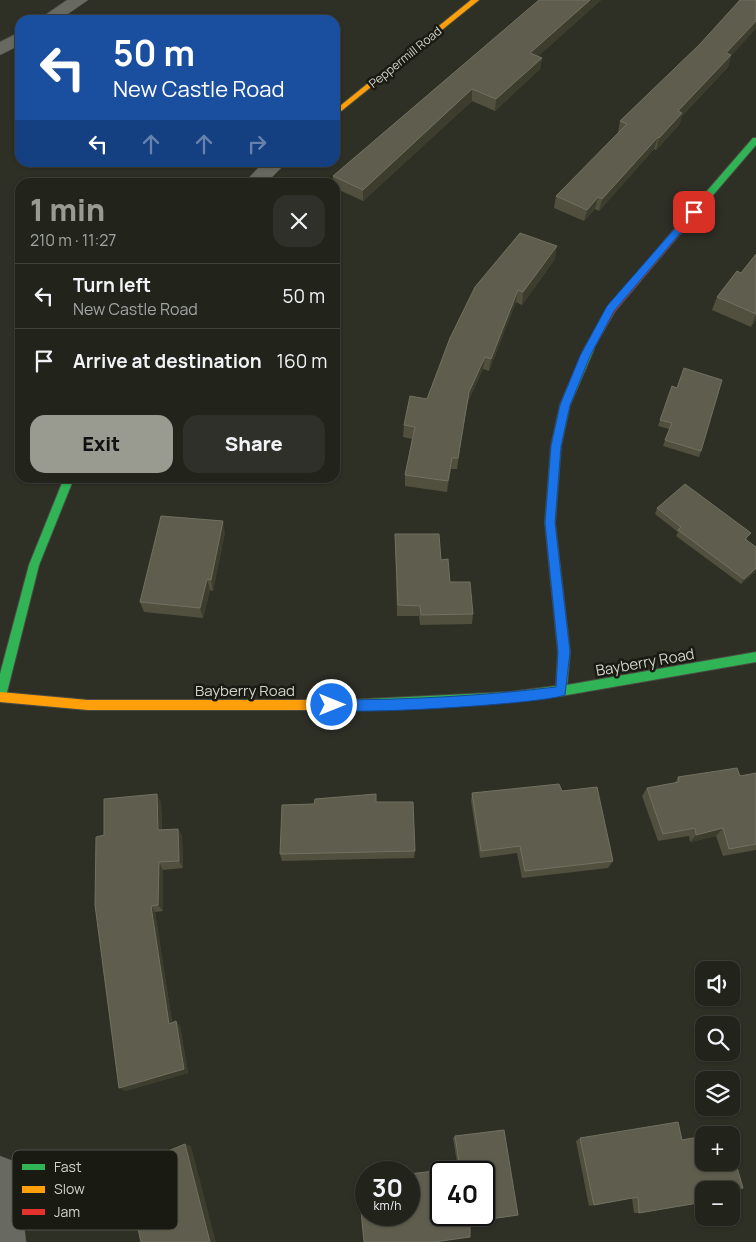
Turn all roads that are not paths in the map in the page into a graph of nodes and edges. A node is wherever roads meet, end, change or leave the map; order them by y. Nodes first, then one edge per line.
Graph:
1 (79, 0) edge
2 (475, 0) edge
3 (55, 15) edge
4 (15, 40) edge
5 (0, 50) edge
6 (340, 110) edge
7 (756, 140) edge
8 (272, 167) edge
9 (259, 178) edge
10 (67, 483) edge
11 (756, 657) edge
12 (561, 691) junction
13 (0, 696) edge
14 (0, 1174) edge
15 (7, 1242) edge

1 - 3 street
2 - 6 street, Peppermill Road
4 - 5 street
7 - 12 street
8 - 9 street
10 - 13 street
11 - 12 street, Bayberry Road
12 - 13 street, Bayberry Road
14 - 15 street

